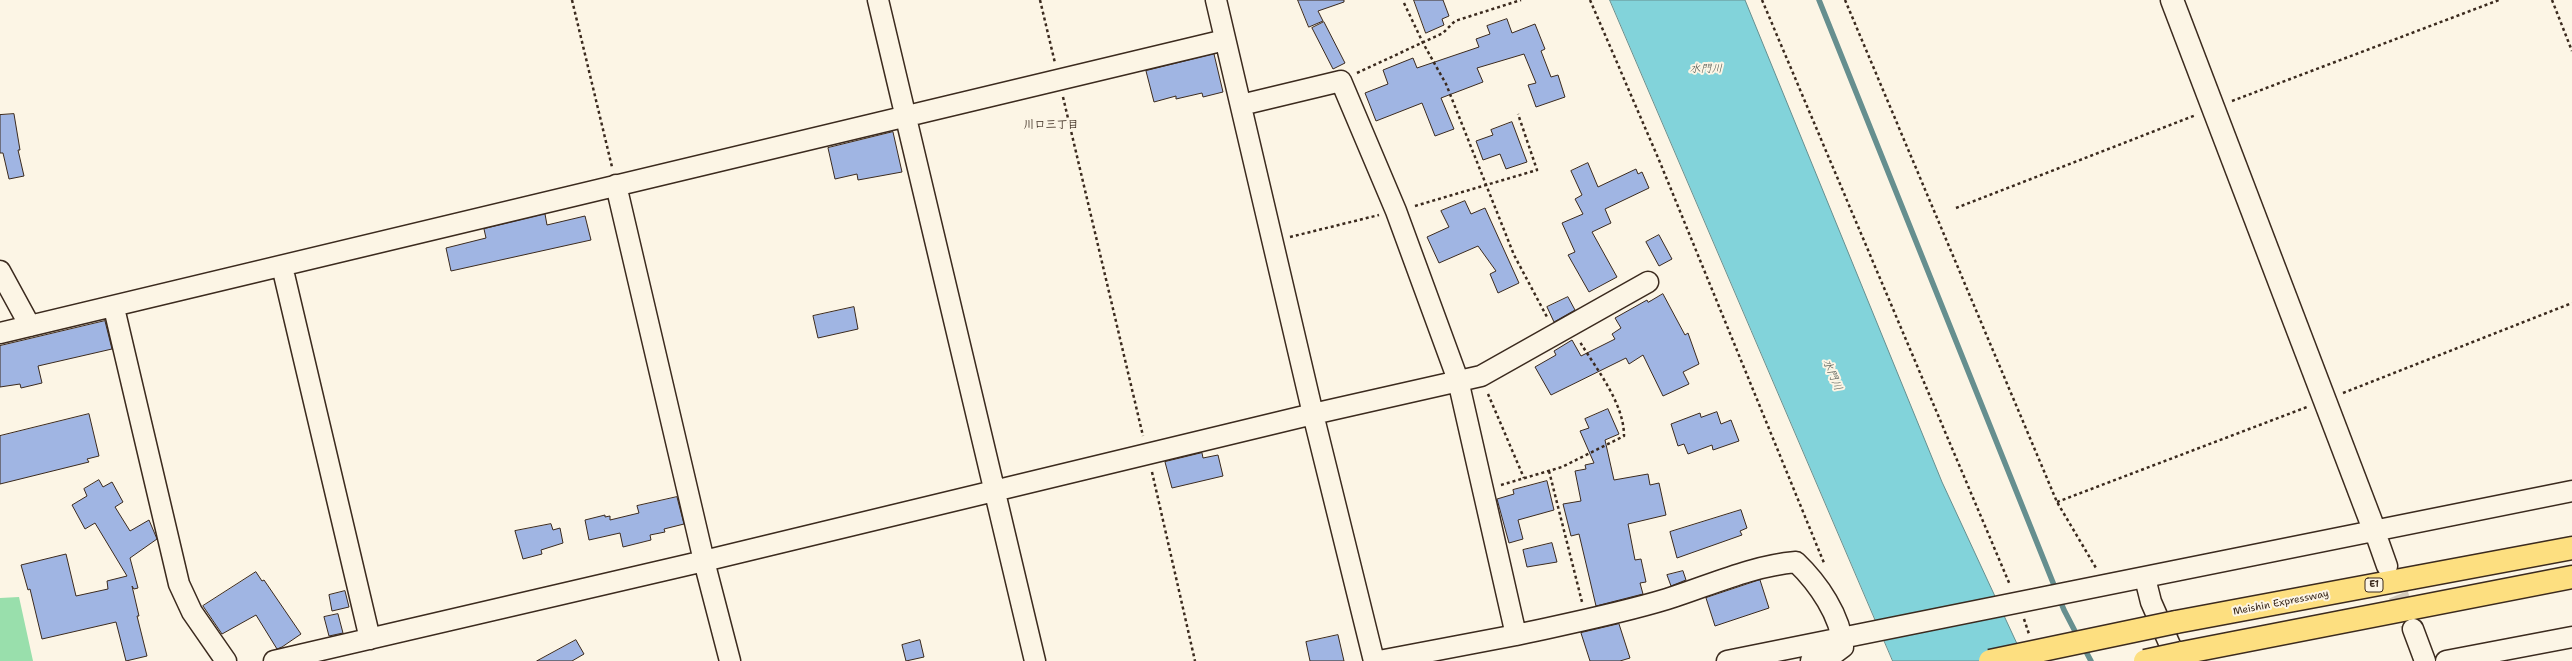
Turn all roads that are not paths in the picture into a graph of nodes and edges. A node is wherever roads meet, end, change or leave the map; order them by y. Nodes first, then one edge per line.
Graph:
1 (878, 0) edge
2 (1216, 0) edge
3 (2172, 0) edge
4 (1226, 40) junction
5 (1240, 105) junction
6 (905, 117) junction
7 (616, 185) junction
8 (282, 266) junction
9 (0, 271) edge
10 (1648, 282) dead end
11 (114, 308) junction
12 (30, 326) junction
13 (0, 333) edge
14 (1458, 380) junction
15 (1313, 414) junction
16 (995, 490) junction
17 (2572, 491) edge
18 (2375, 532) junction
19 (2572, 548) edge
20 (704, 561) junction
21 (2387, 566) tunnel mouth
22 (2572, 577) edge
23 (2145, 578) junction
24 (2413, 630) tunnel mouth
25 (1516, 635) junction
26 (2572, 637) edge
27 (1842, 638) junction
28 (370, 639) junction
29 (2179, 657) edge
30 (226, 661) edge
31 (274, 661) edge
32 (730, 661) edge
33 (1035, 661) edge
34 (1374, 661) edge
35 (1379, 661) edge
36 (1727, 661) edge
37 (1811, 661) edge
38 (1990, 661) edge
39 (2145, 661) edge
40 (2425, 661) edge
41 (2446, 661) edge

1 - 6 street
2 - 4 street
3 - 18 street
4 - 5 street
4 - 6 street
5 - 14 street
5 - 15 street
6 - 7 street
6 - 16 street
7 - 8 street
7 - 20 street
8 - 11 street
8 - 28 street
9 - 12 street
10 - 14 street
11 - 12 street
11 - 30 street
12 - 13 street
14 - 15 street
14 - 25 street
15 - 16 street
15 - 34 street
16 - 20 street
16 - 33 street
17 - 18 street
18 - 21 street
18 - 23 street
19 - 38 highway, Meishin Expressway / E1, bridge
20 - 28 street
20 - 32 street
22 - 29 highway
23 - 27 street
23 - 29 street
24 - 40 street
25 - 27 street
25 - 35 street
26 - 41 street
27 - 36 street
27 - 37 street
28 - 31 street
29 - 39 highway, bridge

